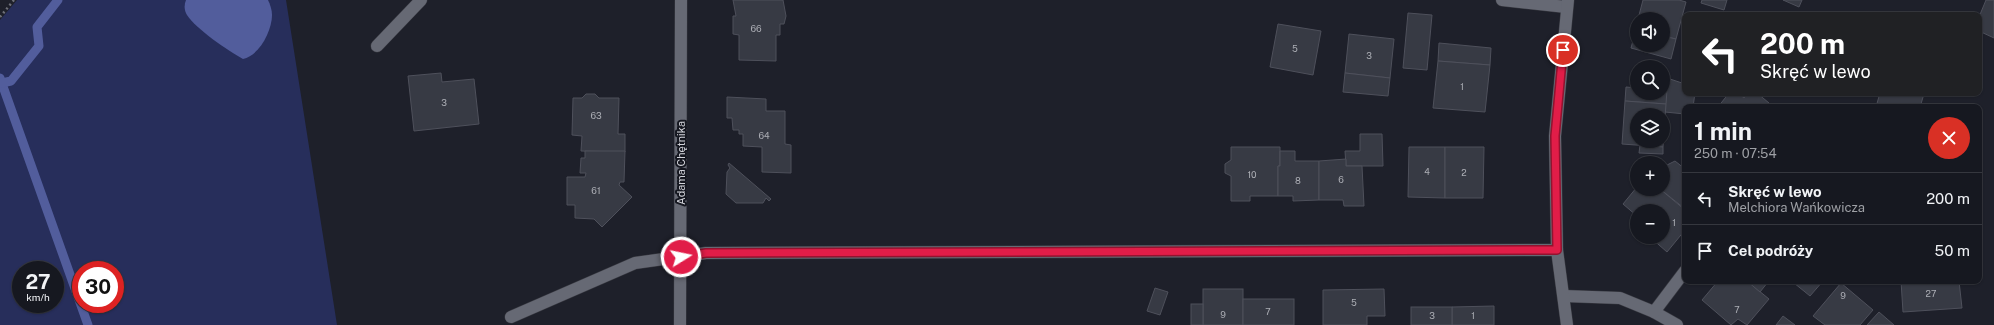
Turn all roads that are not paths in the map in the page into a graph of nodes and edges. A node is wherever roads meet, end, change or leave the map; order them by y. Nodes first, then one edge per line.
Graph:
1 (421, 0) edge
2 (681, 0) edge
3 (1502, 0) edge
4 (1567, 4) edge
5 (377, 46) dead end
6 (1557, 250) junction
7 (681, 257) junction
8 (1682, 275) edge
9 (1564, 296) junction
10 (1654, 312) junction
11 (511, 317) dead end
12 (680, 325) edge
13 (1567, 325) edge
14 (1677, 325) edge

1 - 5 street
2 - 7 street, Adama Chętnika
3 - 4 street
4 - 6 street
6 - 7 street
6 - 9 street
7 - 11 street
7 - 12 street, Adama Chętnika
8 - 10 street
9 - 10 street
9 - 13 street
10 - 14 street

